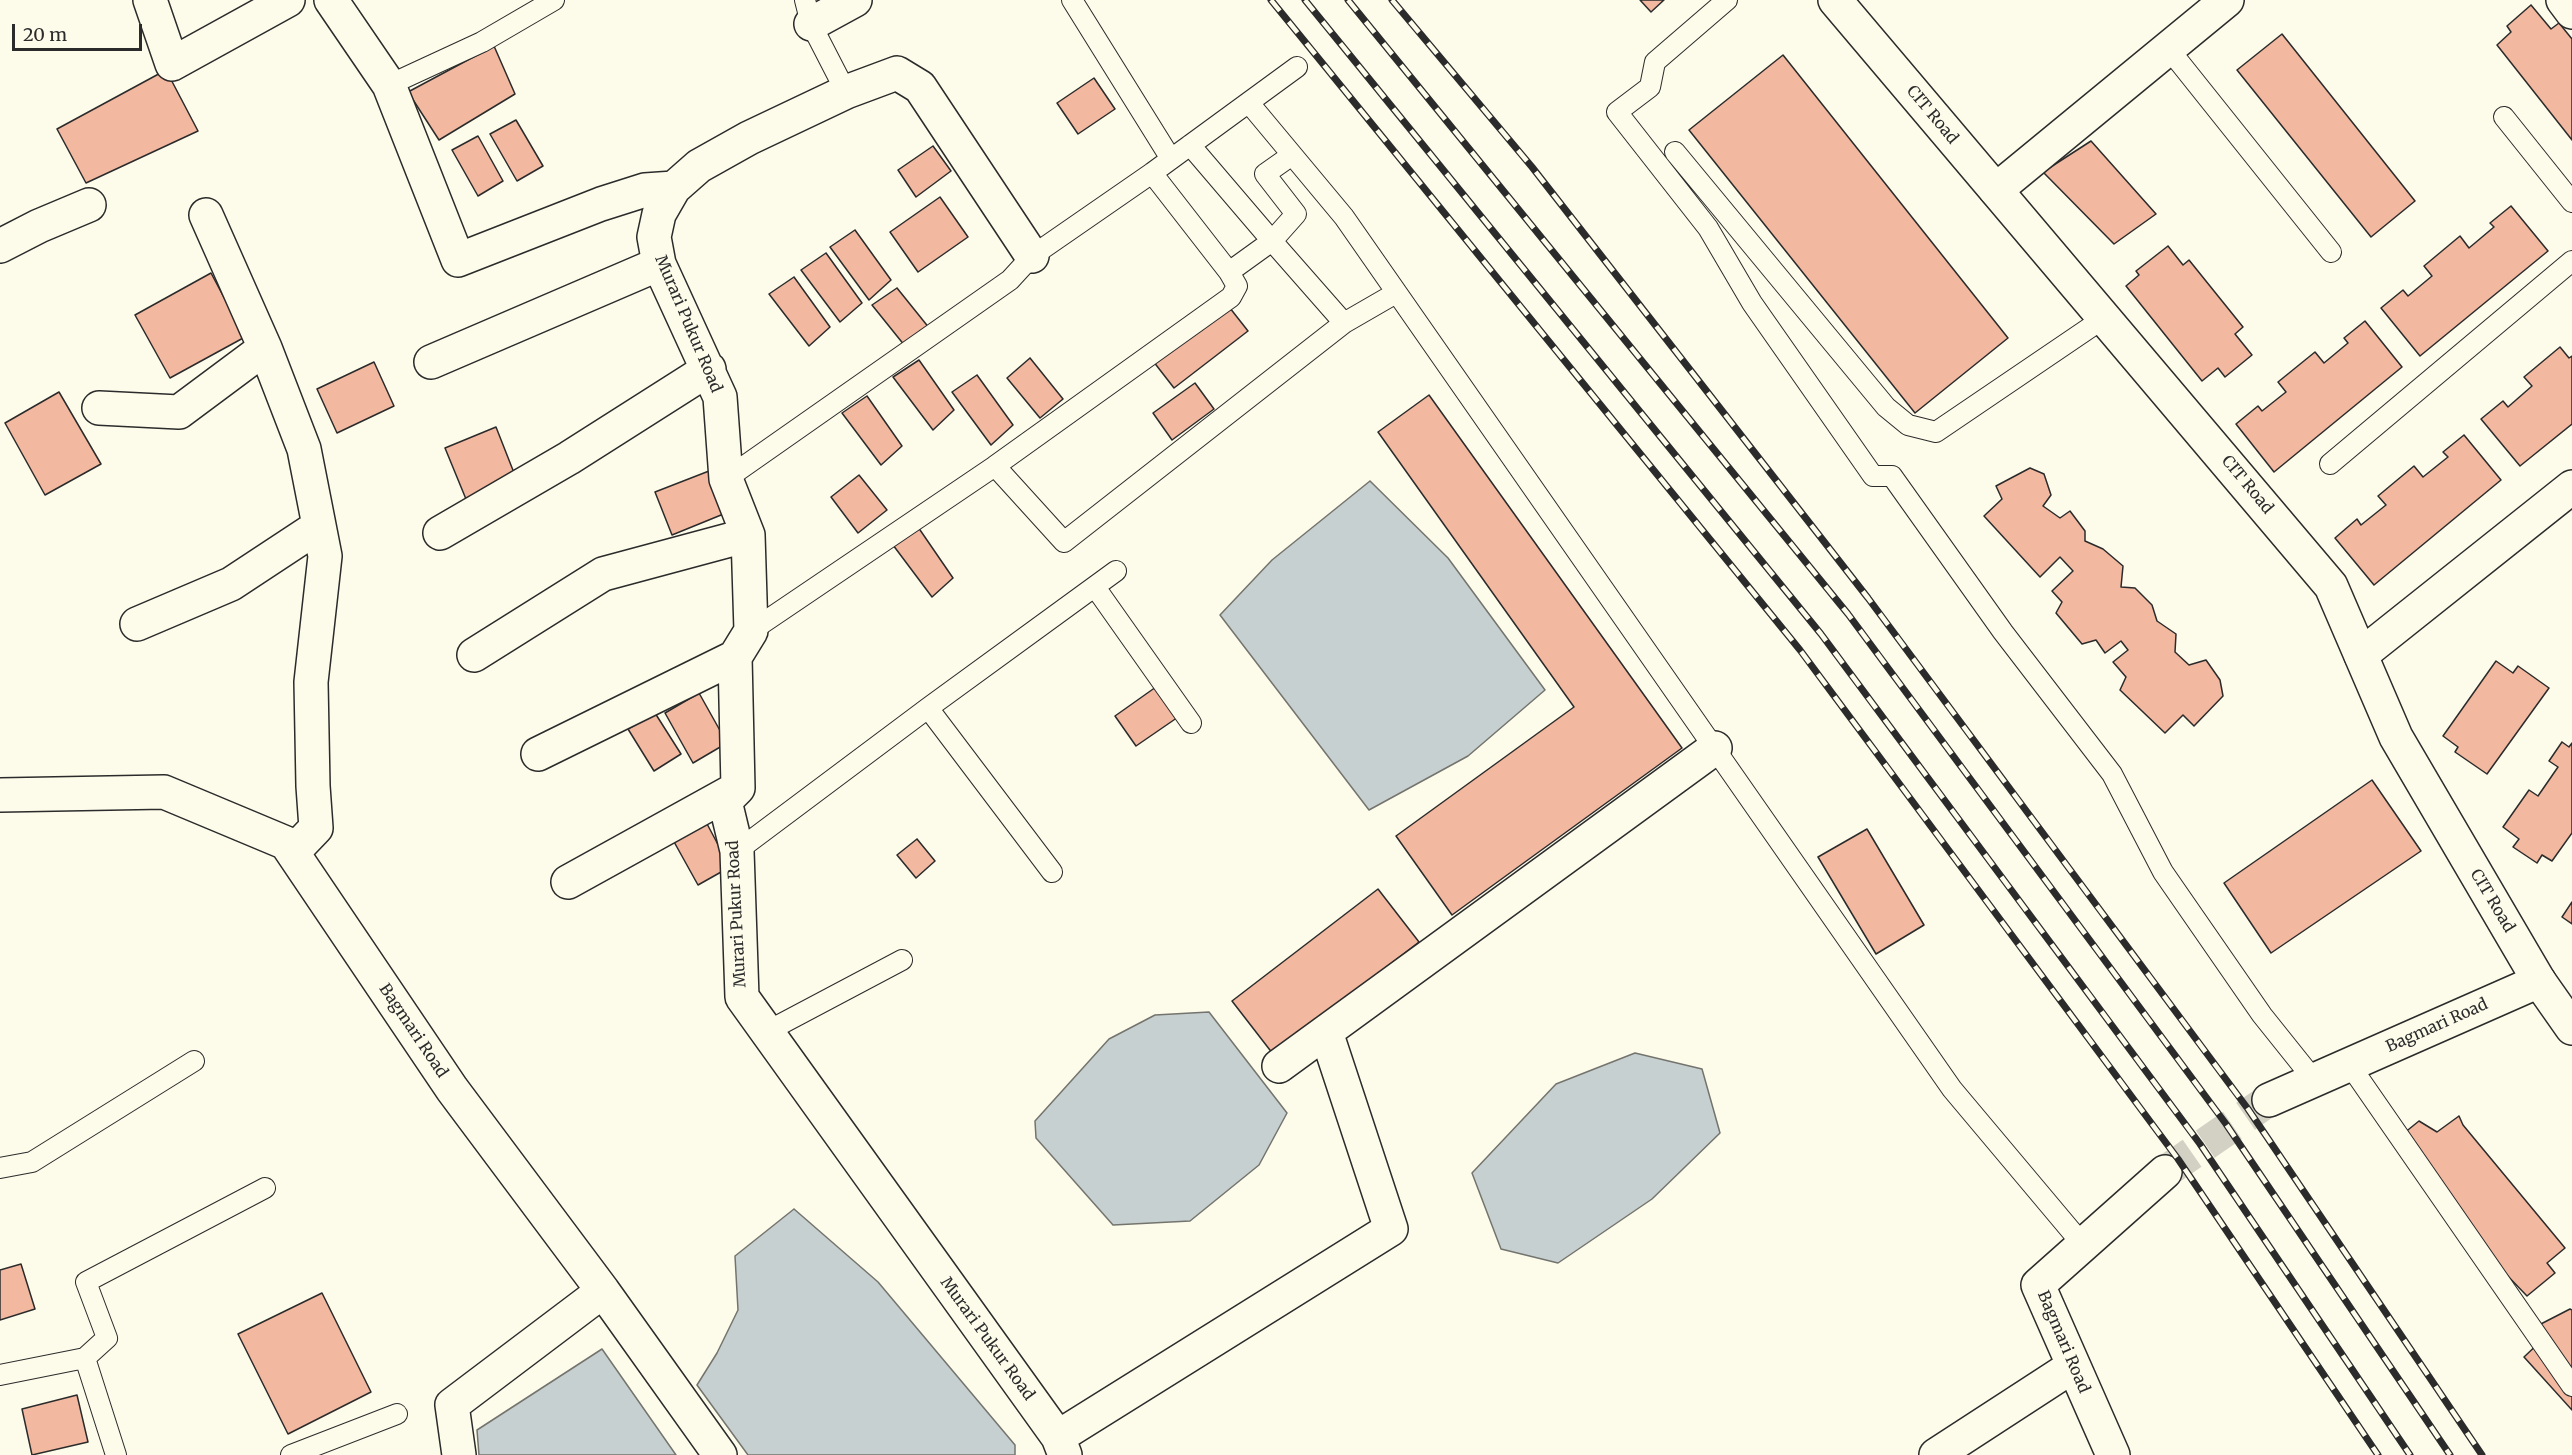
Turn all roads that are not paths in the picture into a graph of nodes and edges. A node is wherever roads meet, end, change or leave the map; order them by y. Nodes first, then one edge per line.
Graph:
1 (150, 0) edge
2 (288, 0) edge
3 (331, 0) edge
4 (554, 0) edge
5 (855, 0) edge
6 (1072, 0) edge
7 (1727, 0) edge
8 (1835, 0) edge
9 (2227, 0) edge
10 (2563, 0) edge
11 (808, 12) edge
12 (2572, 12) edge
13 (2168, 48) junction
14 (1297, 67) dead end
15 (389, 86) junction
16 (846, 92) junction
17 (1249, 103) junction
18 (2504, 117) dead end
19 (1190, 145) junction
20 (1676, 152) dead end
21 (1292, 154) junction
22 (1171, 159) junction
23 (1152, 173) junction
24 (674, 188) junction
25 (1996, 190) junction
26 (2572, 202) edge
27 (89, 205) dead end
28 (206, 216) dead end
29 (1272, 241) junction
30 (0, 246) edge
31 (2331, 252) dead end
32 (1032, 256) junction
33 (2572, 261) edge
34 (659, 264) junction
35 (1229, 272) junction
36 (1396, 293) junction
37 (2104, 318) junction
38 (1344, 324) junction
39 (265, 348) junction
40 (431, 362) dead end
41 (709, 369) junction
42 (99, 408) dead end
43 (2330, 464) dead end
44 (995, 466) junction
45 (726, 479) junction
46 (2572, 487) edge
47 (319, 526) junction
48 (440, 533) dead end
49 (748, 535) junction
50 (1116, 571) dead end
51 (1095, 587) junction
52 (138, 624) dead end
53 (743, 644) junction
54 (474, 655) dead end
55 (2361, 655) junction
56 (928, 708) junction
57 (1191, 723) dead end
58 (1715, 748) junction
59 (538, 754) dead end
60 (738, 788) junction
61 (0, 795) edge
62 (737, 851) junction
63 (293, 852) junction
64 (1052, 872) dead end
65 (568, 882) dead end
66 (902, 960) dead end
67 (2539, 981) junction
68 (2572, 1028) edge
69 (766, 1032) junction
70 (1326, 1032) junction
71 (194, 1061) dead end
72 (2349, 1064) junction
73 (1279, 1066) dead end
74 (2314, 1080) junction
75 (2269, 1100) tunnel mouth
76 (0, 1168) edge
77 (2165, 1172) tunnel mouth
78 (265, 1188) dead end
79 (2083, 1245) junction
80 (603, 1291) junction
81 (85, 1358) junction
82 (2073, 1366) junction
83 (0, 1375) edge
84 (2572, 1386) edge
85 (397, 1414) dead end
86 (1061, 1446) edge
87 (116, 1455) edge
88 (291, 1455) edge
89 (459, 1455) edge
90 (720, 1455) edge
91 (1936, 1455) edge
92 (2113, 1455) edge

1 - 2 street
3 - 15 street
4 - 15 lane
5 - 11 street
6 - 22 lane
7 - 74 lane
8 - 25 street, CIT Road
9 - 13 street
10 - 12 street
11 - 16 lane
13 - 25 street
13 - 31 lane
14 - 17 lane
15 - 24 street
16 - 24 street, Murari Pukur Road
16 - 32 street, Murari Pukur Road
17 - 19 lane
17 - 21 lane
18 - 26 lane
19 - 22 lane
19 - 29 lane
20 - 37 lane
21 - 29 lane
21 - 36 lane
22 - 23 lane
23 - 32 lane
23 - 35 lane
24 - 34 street, Murari Pukur Road
25 - 37 street, CIT Road
27 - 30 street
28 - 39 street
29 - 35 lane
29 - 38 lane
32 - 45 lane
33 - 43 lane
34 - 40 street
34 - 41 street, Murari Pukur Road
35 - 44 lane
36 - 38 lane
36 - 58 lane
37 - 55 street, CIT Road
38 - 44 lane
39 - 42 street
39 - 47 street
41 - 45 street, Murari Pukur Road
41 - 48 street
44 - 53 lane
45 - 49 street, Murari Pukur Road
46 - 55 street
47 - 52 street
47 - 63 street
49 - 53 street, Murari Pukur Road
49 - 54 street
50 - 51 lane
51 - 56 lane
51 - 57 lane
53 - 59 street
53 - 60 street, Murari Pukur Road
55 - 67 street, CIT Road
56 - 62 lane
56 - 64 lane
58 - 70 street
58 - 79 lane
60 - 62 street, Murari Pukur Road
60 - 65 street
61 - 63 street, Bagmari Road
62 - 69 street, Murari Pukur Road
63 - 80 street, Bagmari Road
66 - 69 lane
67 - 68 street, CIT Road
67 - 72 street, Bagmari Road
69 - 86 street, Murari Pukur Road
70 - 73 street
70 - 86 street
71 - 76 lane
72 - 74 street, Bagmari Road
72 - 84 lane
74 - 75 street, Bagmari Road
77 - 79 street, Bagmari Road
78 - 81 lane
79 - 82 street, Bagmari Road
80 - 89 street
80 - 90 street, Bagmari Road
81 - 83 lane
81 - 87 lane
82 - 91 street
82 - 92 street, Bagmari Road
85 - 88 lane

